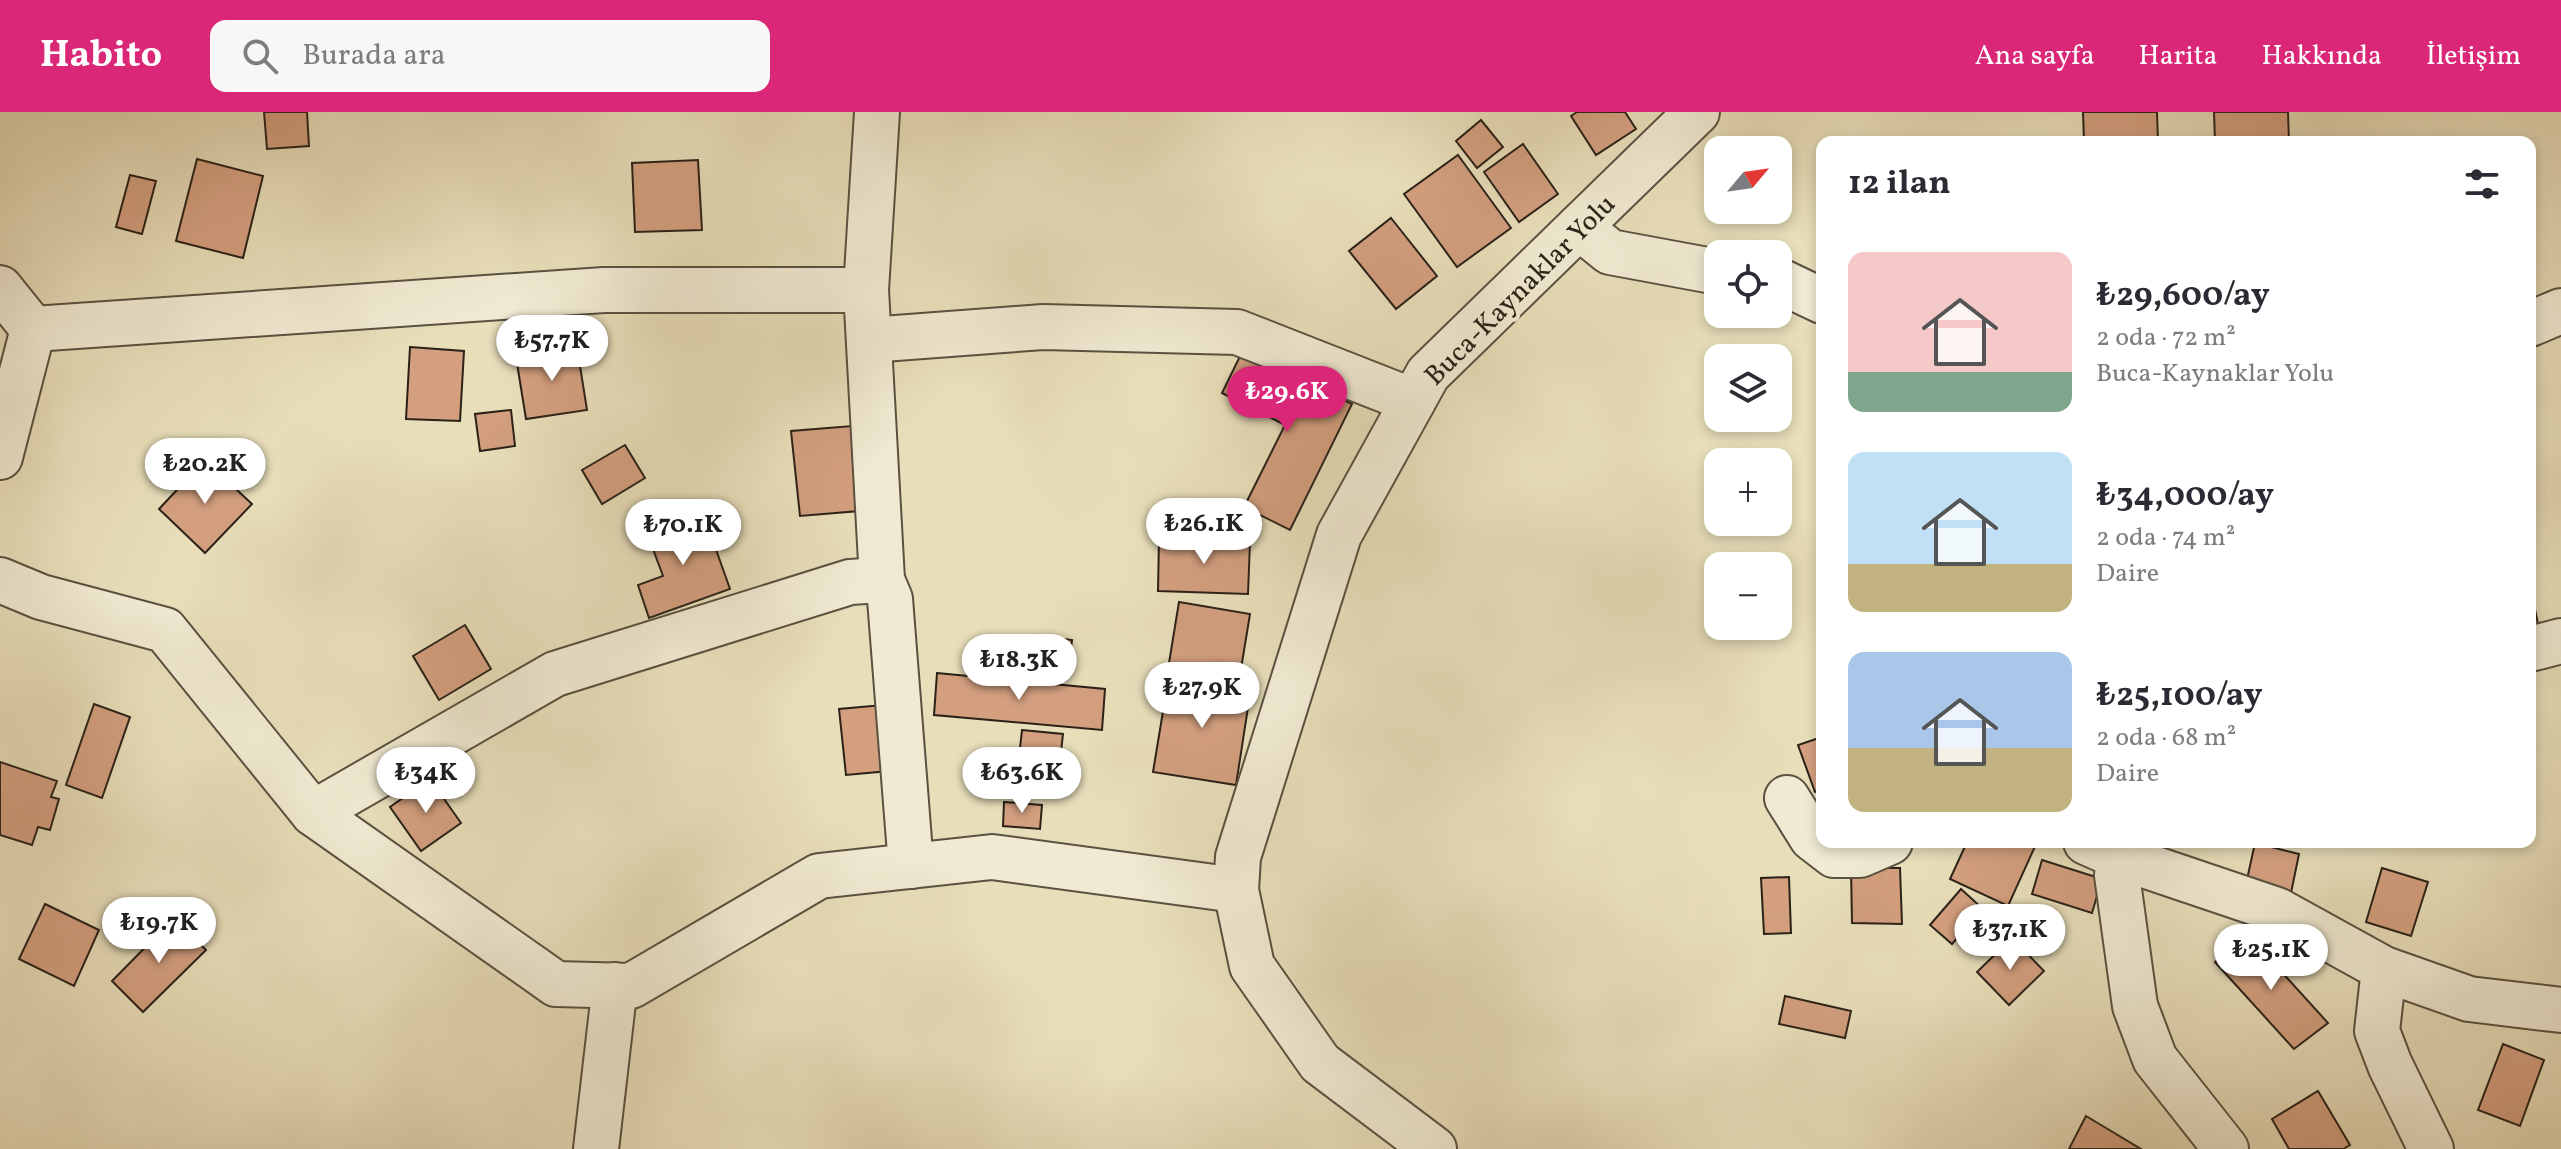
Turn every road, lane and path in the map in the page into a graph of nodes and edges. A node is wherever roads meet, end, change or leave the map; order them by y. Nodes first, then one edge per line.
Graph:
1 (877, 112) edge
2 (1697, 112) edge
3 (1579, 227) junction
4 (1704, 269) edge
5 (1792, 287) edge
6 (0, 288) edge
7 (866, 290) junction
8 (1816, 298) edge
9 (2561, 311) edge
10 (2536, 321) edge
11 (33, 329) junction
12 (869, 340) junction
13 (1413, 401) junction
14 (0, 457) edge
15 (0, 580) edge
16 (882, 580) junction
17 (2561, 641) edge
18 (2536, 647) edge
19 (1787, 798) dead end
20 (313, 813) junction
21 (1816, 841) edge
22 (1825, 848) edge
23 (1876, 848) edge
24 (2110, 848) edge
25 (2113, 848) edge
26 (911, 866) junction
27 (1236, 890) junction
28 (2384, 969) junction
29 (615, 985) junction
30 (2561, 1010) edge
31 (594, 1145) edge
32 (1425, 1146) edge
33 (2226, 1149) edge
34 (2431, 1149) edge

1 - 7 street
2 - 3 street, Buca-Kaynaklar Yolu
3 - 4 street
3 - 13 street, Buca-Kaynaklar Yolu
5 - 8 street
6 - 11 street
7 - 11 street
7 - 12 street
9 - 10 street
11 - 14 street
12 - 13 street
12 - 16 street
13 - 27 street, Buca-Kaynaklar Yolu
15 - 20 street
16 - 20 street
16 - 26 street
17 - 18 street
19 - 21 street
20 - 29 street
22 - 23 street
24 - 33 street
25 - 28 street
26 - 27 street
26 - 29 street
27 - 32 street, Buca-Kaynaklar Yolu
28 - 30 street
28 - 34 street
29 - 31 street

